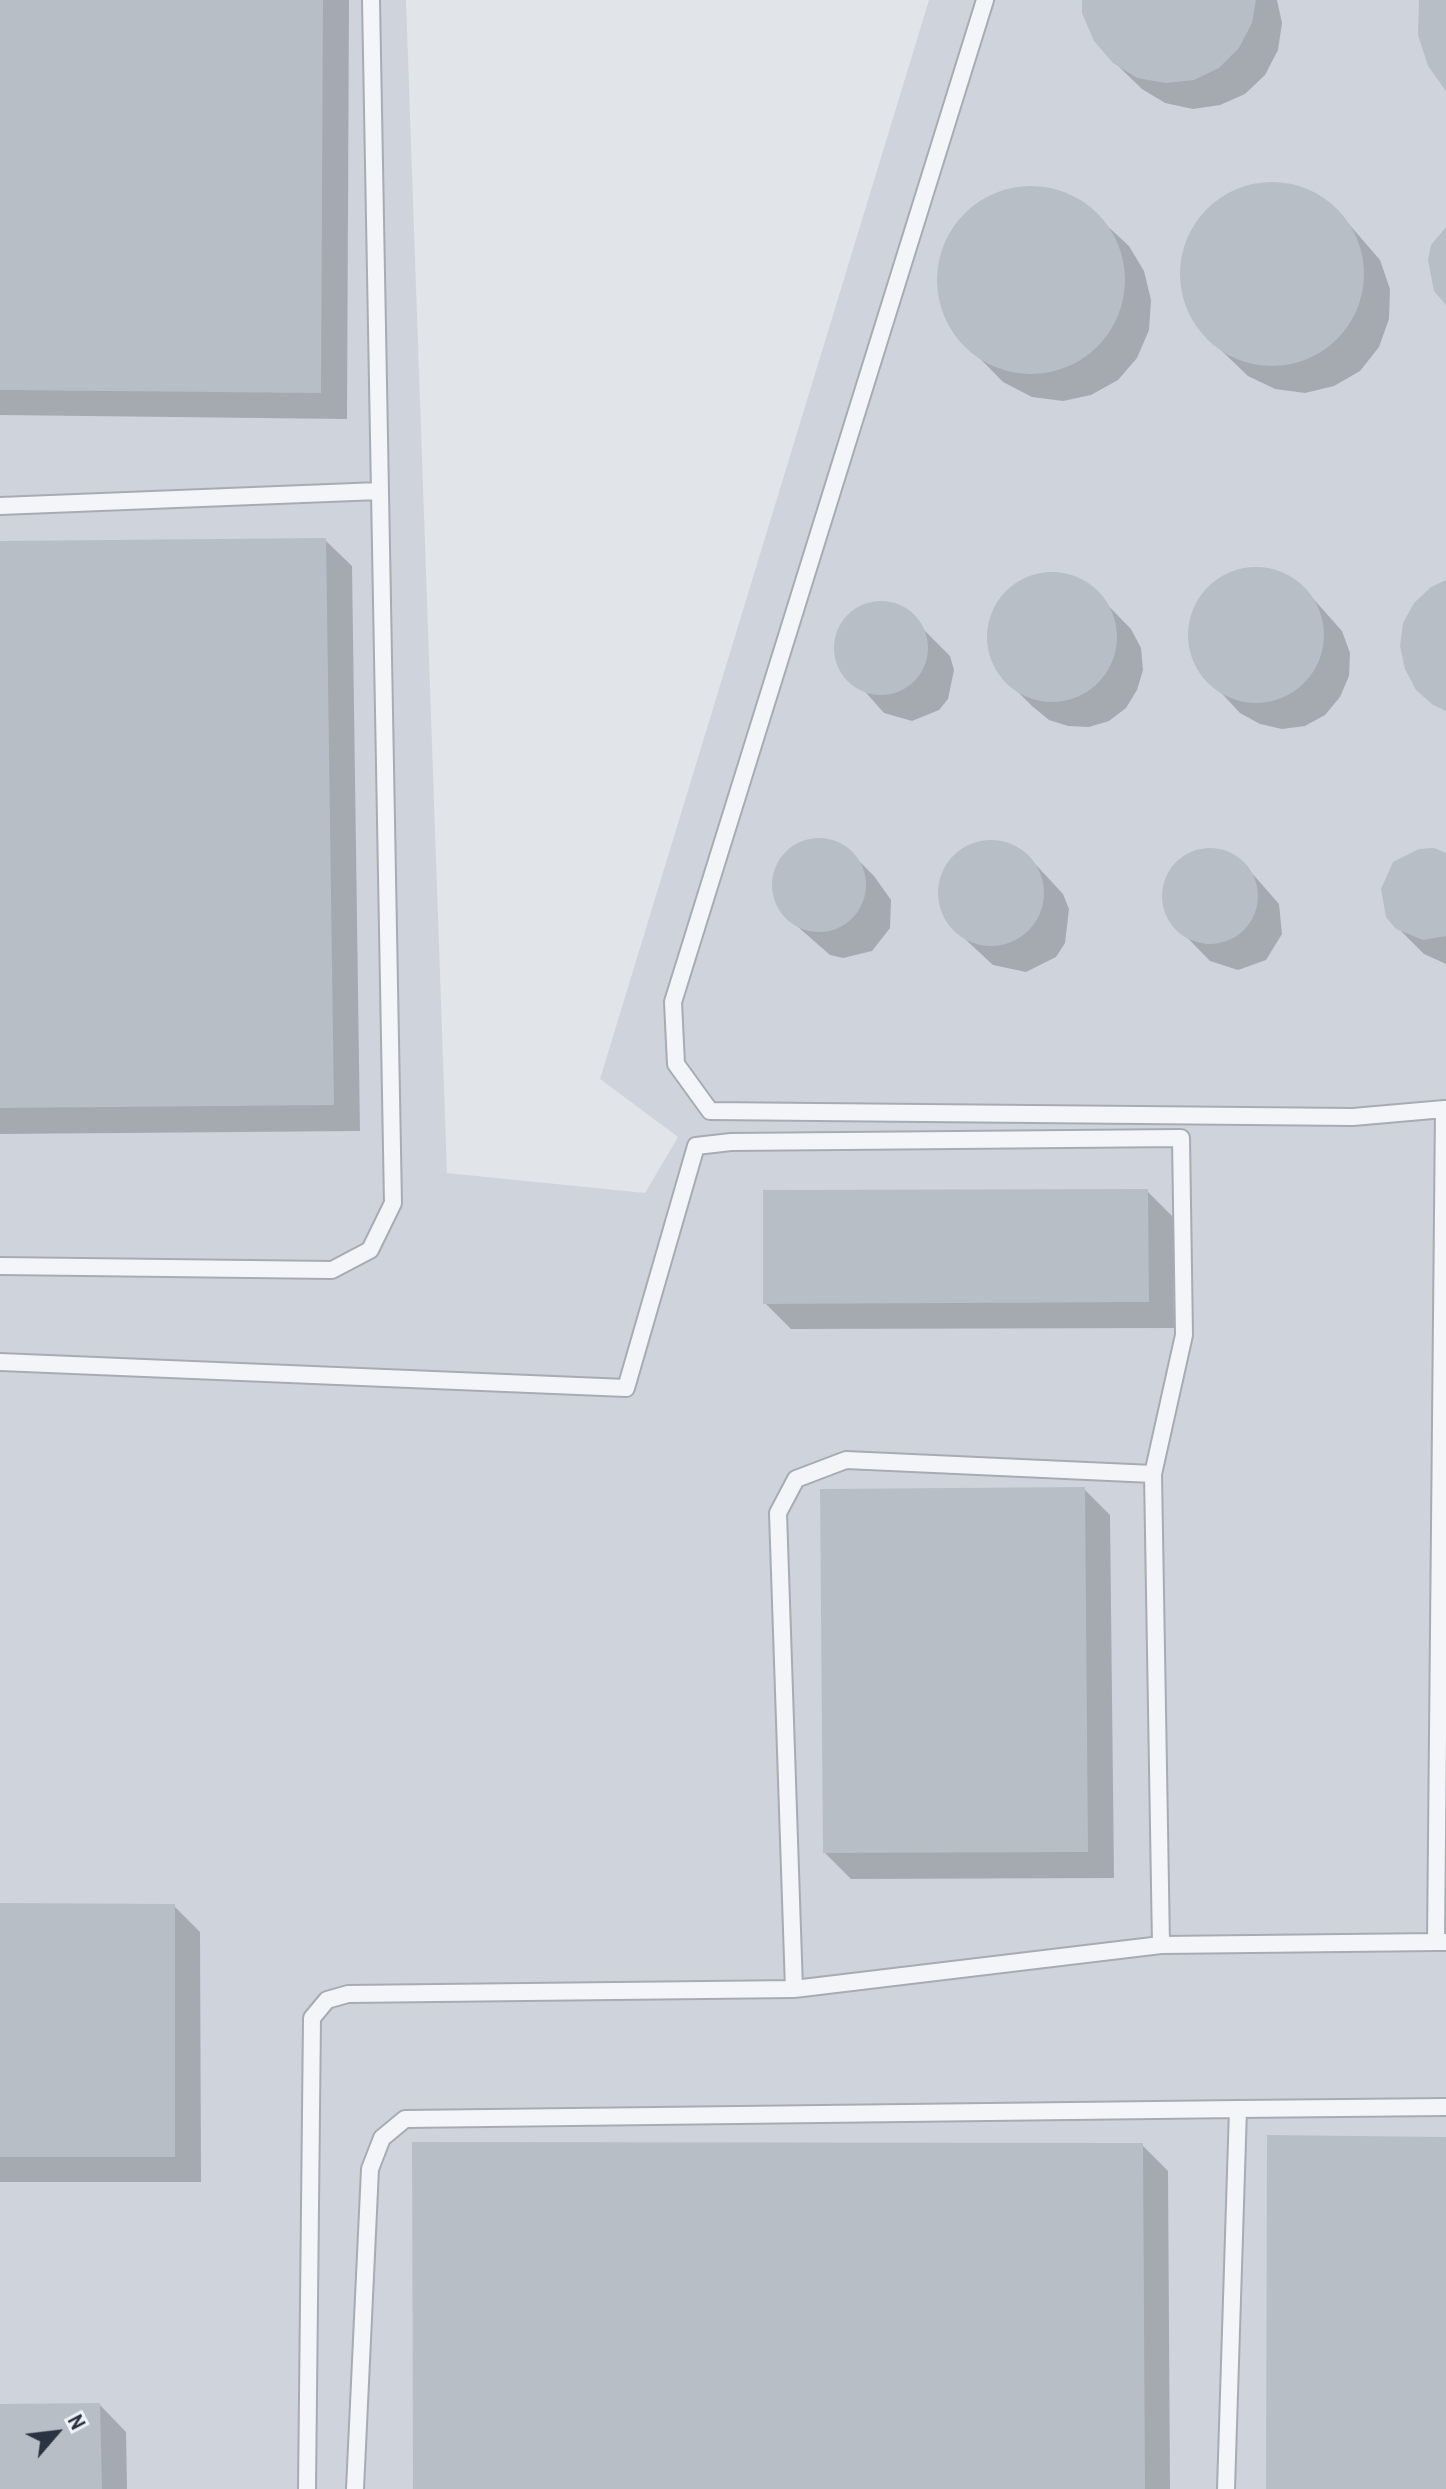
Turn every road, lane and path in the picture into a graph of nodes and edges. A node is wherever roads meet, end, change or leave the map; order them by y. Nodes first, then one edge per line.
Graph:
1 (371, 0) edge
2 (985, 0) edge
3 (379, 491) junction
4 (0, 506) edge
5 (1445, 1109) edge
6 (0, 1266) edge
7 (0, 1362) edge
8 (1153, 1474) junction
9 (1441, 1942) edge
10 (1161, 1945) junction
11 (794, 1989) junction
12 (1446, 2107) edge
13 (1238, 2109) junction
14 (307, 2489) edge
15 (355, 2489) edge
16 (1226, 2489) edge

1 - 3 lane
2 - 5 lane
3 - 4 lane
3 - 6 lane
5 - 9 lane
7 - 8 lane
8 - 10 lane
8 - 11 lane
9 - 10 lane
10 - 11 lane
11 - 14 lane
12 - 13 lane
13 - 15 lane
13 - 16 lane

